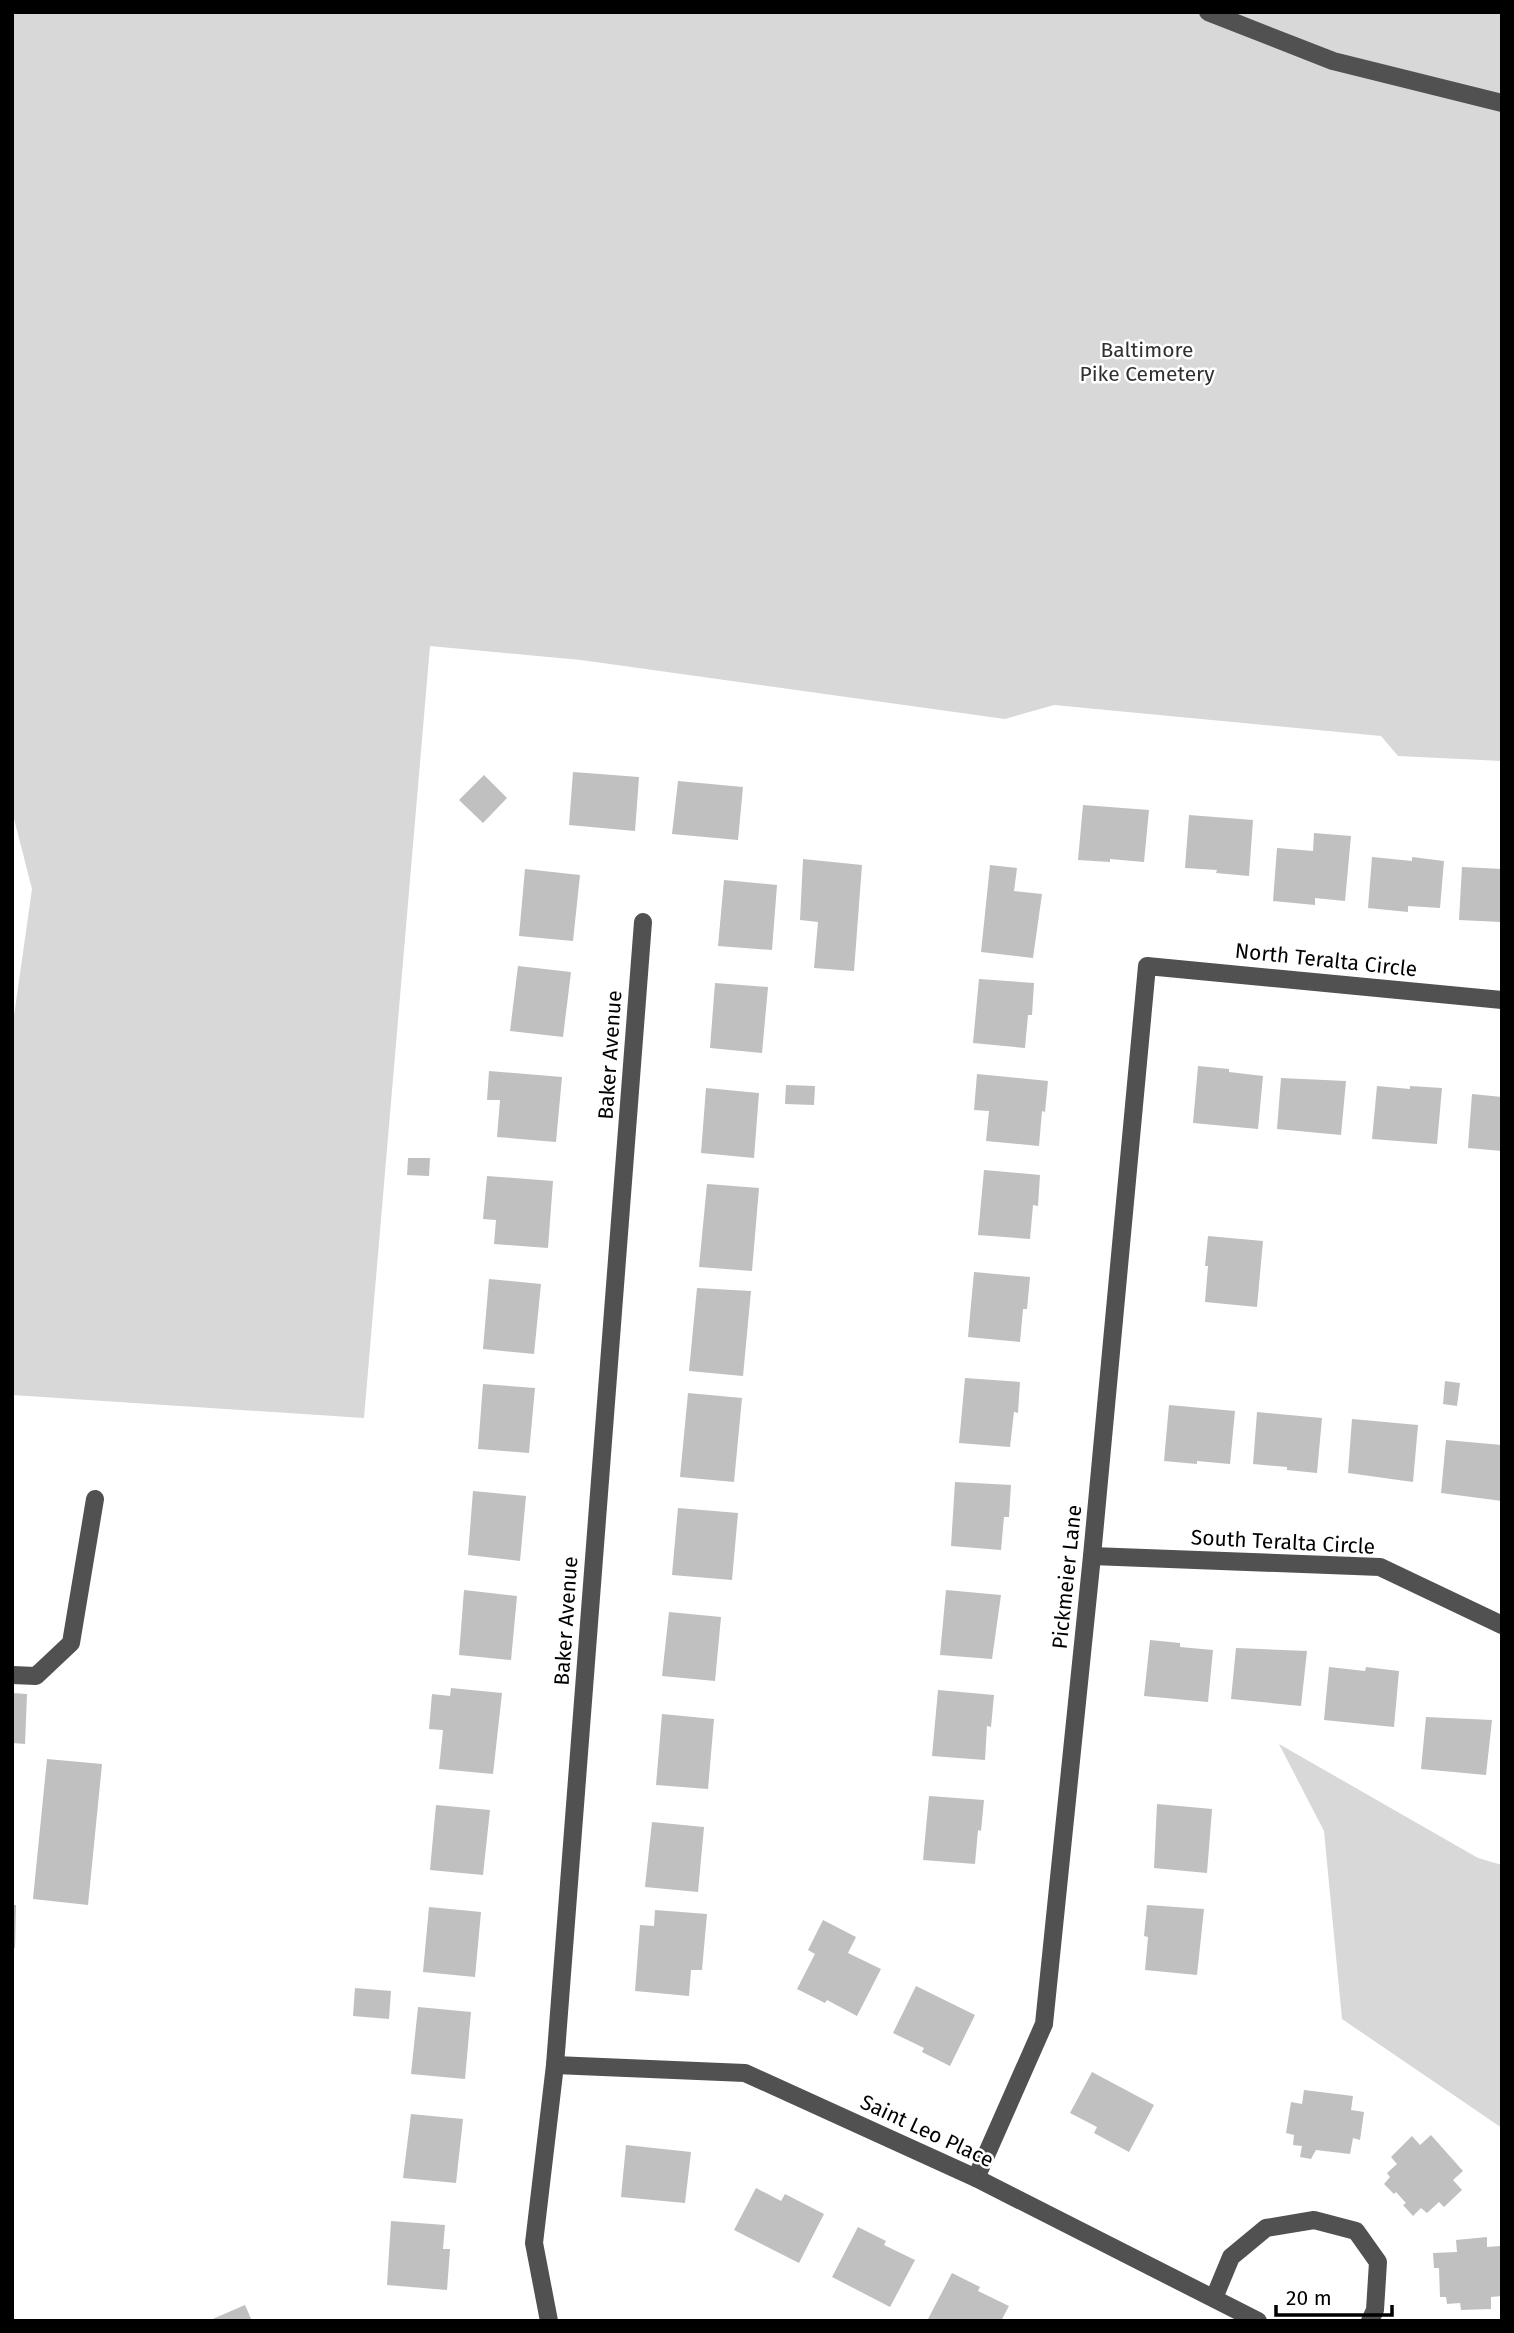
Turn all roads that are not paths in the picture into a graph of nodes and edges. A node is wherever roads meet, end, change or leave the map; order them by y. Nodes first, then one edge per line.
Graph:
1 (1208, 12) edge
2 (1502, 103) edge
3 (643, 922) dead end
4 (1147, 965) joint
5 (1502, 1000) edge
6 (95, 1499) dead end
7 (1092, 1556) junction
8 (1502, 1625) edge
9 (12, 1675) edge
10 (555, 2064) junction
11 (976, 2178) junction
12 (1214, 2298) junction
13 (549, 2321) edge
14 (1258, 2321) edge
15 (1370, 2321) edge

1 - 2 street
3 - 10 street, Baker Avenue
4 - 5 street, North Teralta Circle
4 - 7 street, Pickmeier Lane
6 - 9 street
7 - 8 street, South Teralta Circle
7 - 11 street, Pickmeier Lane
10 - 11 street, Saint Leo Place
10 - 13 street, Baker Avenue
11 - 12 street, Saint Leo Place
12 - 14 street, Saint Leo Place
12 - 15 street

